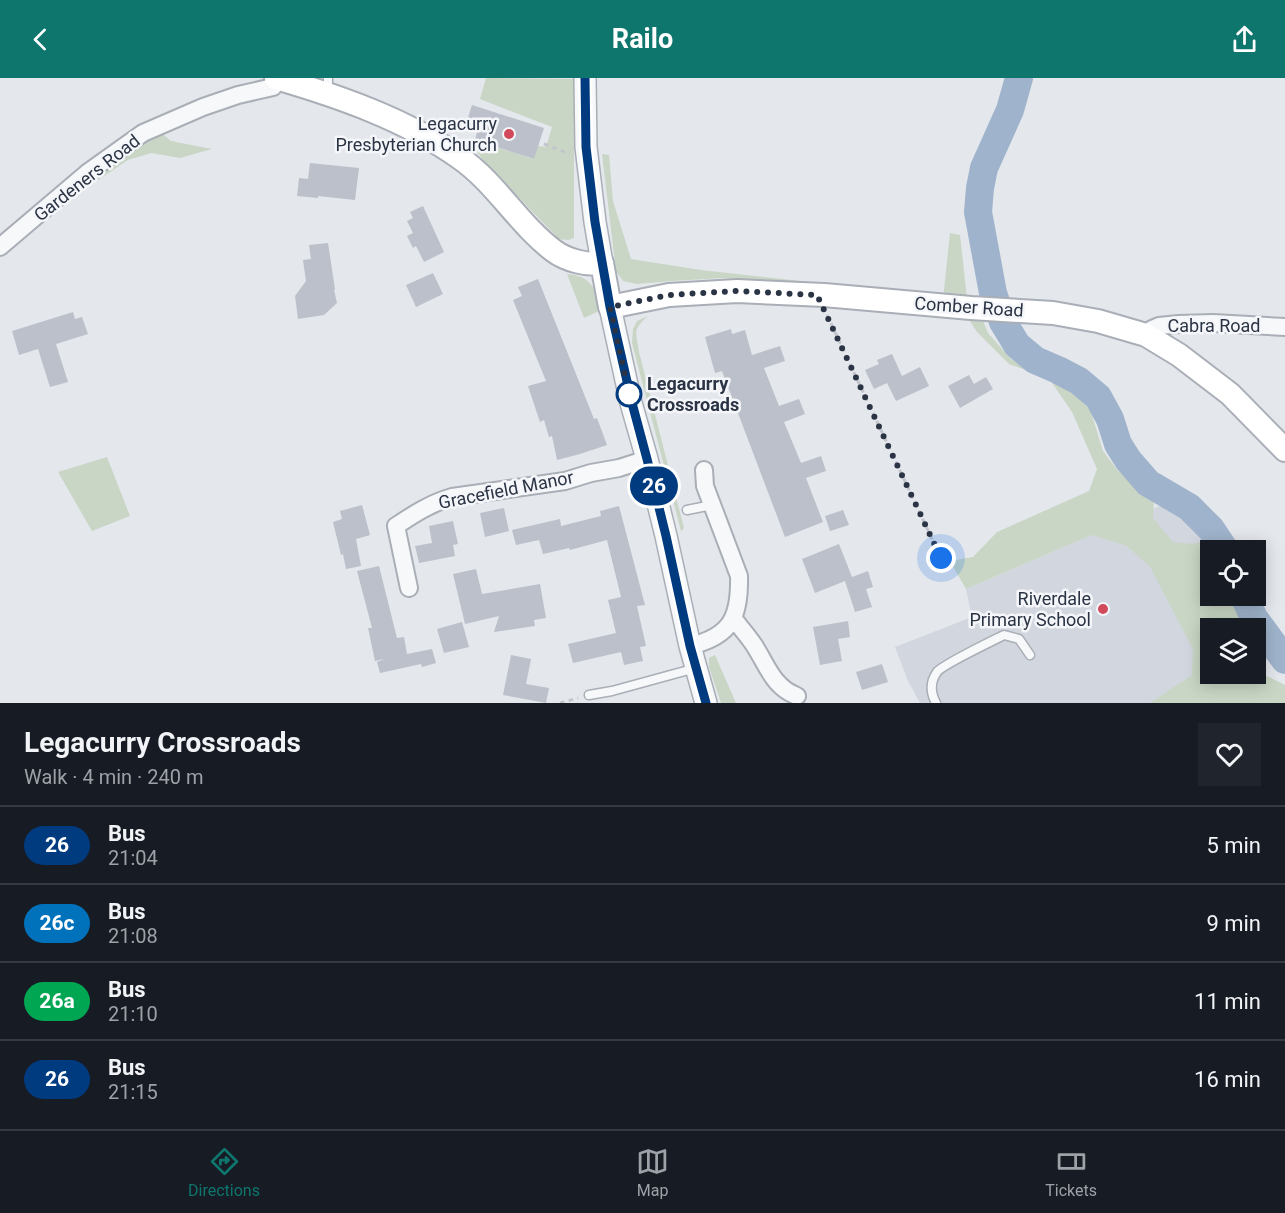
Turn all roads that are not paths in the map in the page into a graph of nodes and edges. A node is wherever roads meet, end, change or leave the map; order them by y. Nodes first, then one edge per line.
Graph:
1 (277, 78) edge
2 (585, 78) edge
3 (328, 86) edge
4 (0, 247) edge
5 (602, 263) junction
6 (610, 307) junction
7 (1285, 327) edge
8 (1146, 335) junction
9 (1285, 450) edge
10 (647, 459) junction
11 (704, 470) dead end
12 (713, 505) junction
13 (687, 510) dead end
14 (409, 588) dead end
15 (733, 618) junction
16 (690, 646) junction
17 (1030, 655) dead end
18 (696, 668) junction
19 (589, 694) road end
20 (797, 696) dead end
21 (706, 703) edge
22 (936, 703) edge

1 - 3 main road
1 - 4 street, Gardeners Road
2 - 5 street
3 - 5 main road
5 - 6 main road
6 - 8 main road, Comber Road
6 - 10 street
7 - 8 street, Cabra Road
8 - 9 main road, Comber Road
10 - 14 street, Gracefield Manor
10 - 16 street
11 - 12 street
12 - 13 lane
12 - 15 street
15 - 16 street
15 - 20 street
16 - 18 street
17 - 22 lane
18 - 19 lane
18 - 21 street

